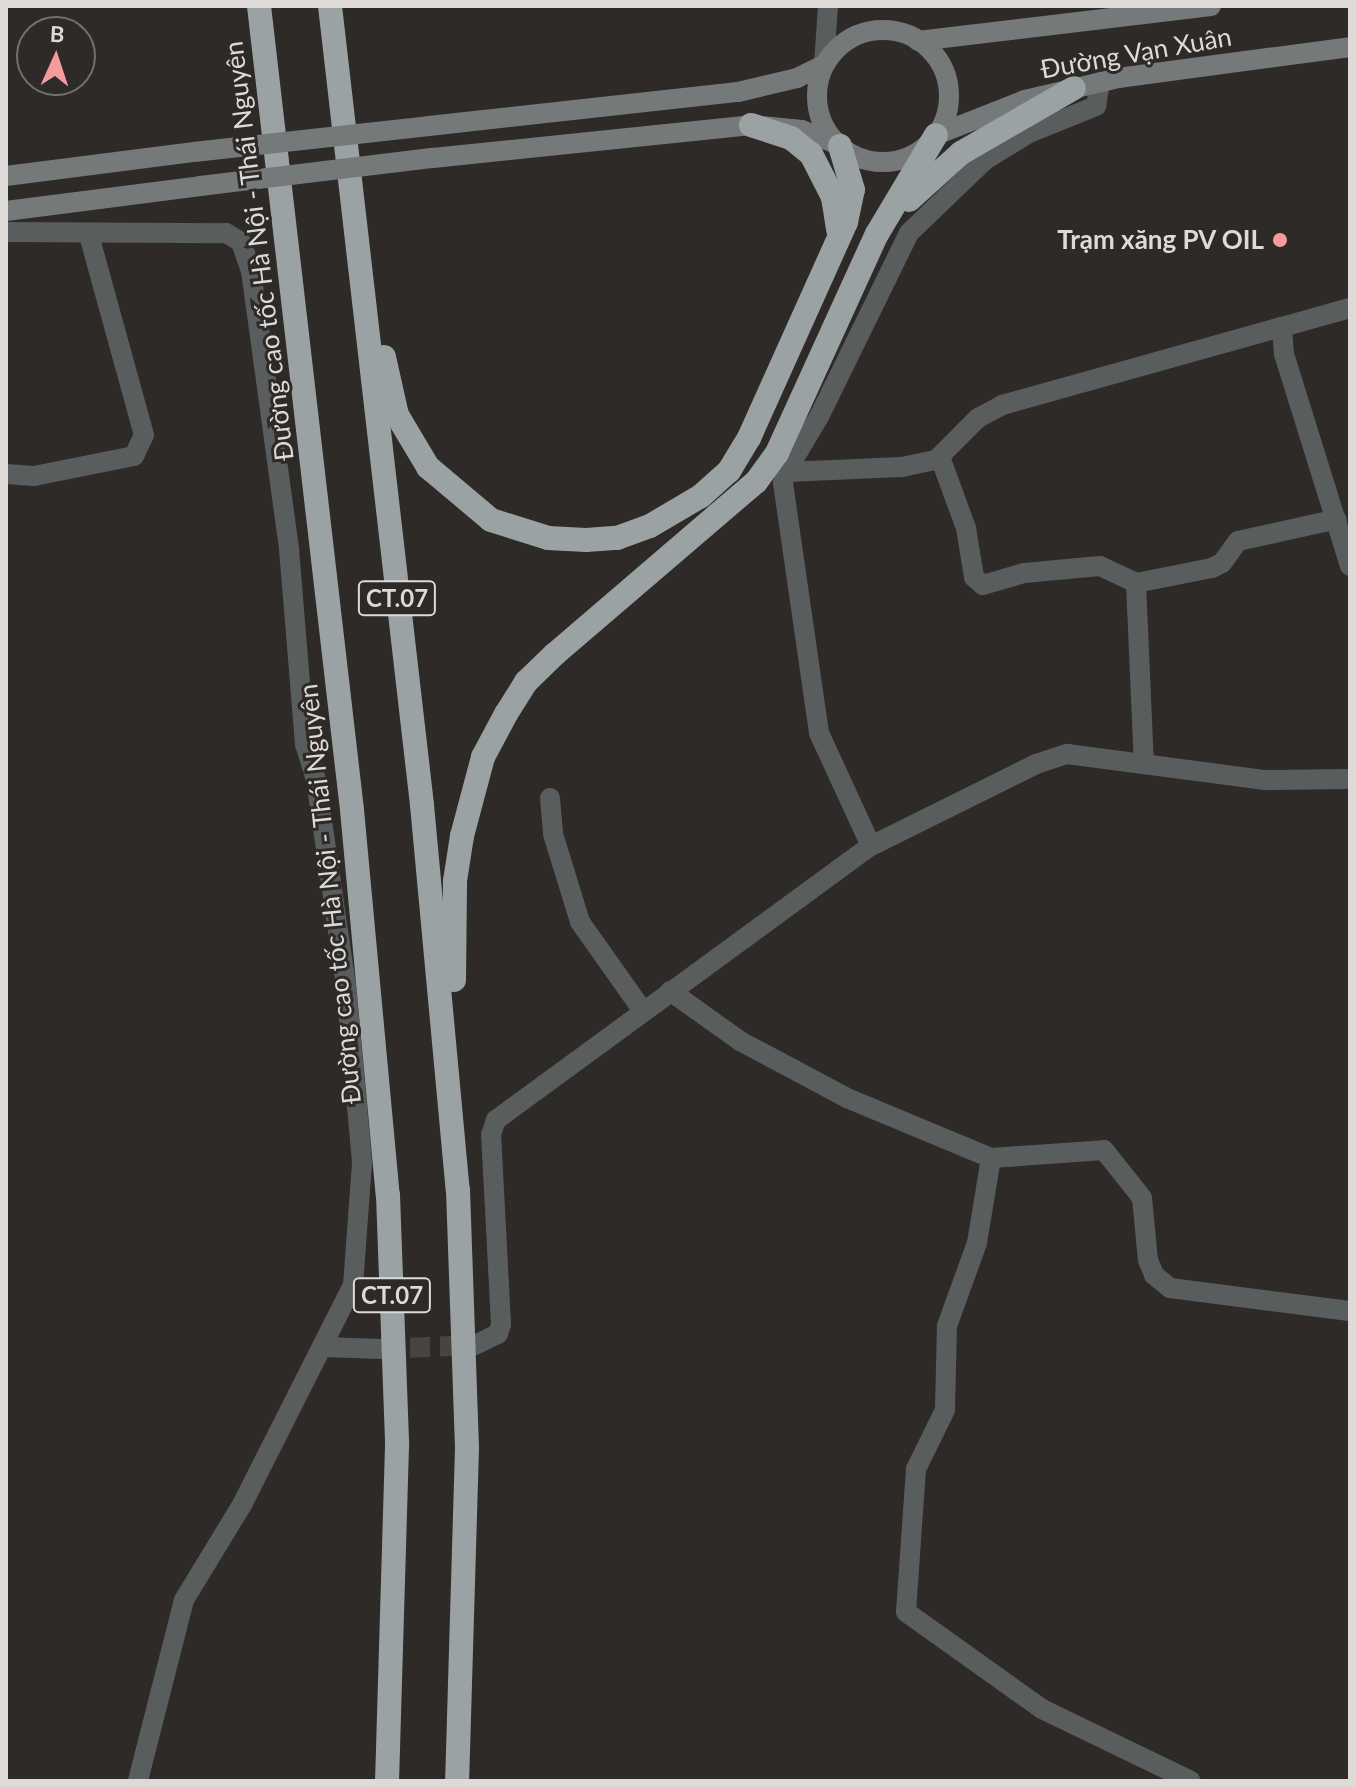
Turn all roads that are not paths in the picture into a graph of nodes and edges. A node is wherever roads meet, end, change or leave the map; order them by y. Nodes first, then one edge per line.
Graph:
1 (243, 6) edge
2 (259, 6) edge
3 (330, 6) edge
4 (339, 6) edge
5 (828, 6) edge
6 (1211, 6) edge
7 (1177, 8) edge
8 (918, 41) junction
9 (1350, 47) edge
10 (824, 65) junction
11 (1100, 82) junction
12 (1074, 88) junction
13 (751, 125) junction
14 (936, 135) junction
15 (840, 146) junction
16 (6, 176) edge
17 (6, 211) edge
18 (6, 232) edge
19 (877, 234) junction
20 (89, 235) junction
21 (839, 237) junction
22 (1350, 308) edge
23 (1282, 327) junction
24 (940, 457) junction
25 (786, 472) junction
26 (6, 474) edge
27 (1337, 519) junction
28 (1349, 558) edge
29 (1136, 583) junction
30 (1144, 764) junction
31 (348, 772) junction
32 (1350, 779) edge
33 (550, 798) dead end
34 (871, 846) junction
35 (670, 991) junction
36 (643, 1011) junction
37 (991, 1158) junction
38 (458, 1190) junction
39 (1350, 1311) edge
40 (475, 1345) tunnel mouth
41 (324, 1347) junction
42 (380, 1349) tunnel mouth
43 (138, 1781) edge
44 (387, 1781) edge
45 (457, 1781) edge
46 (1191, 1781) edge

1 - 31 highway
2 - 31 highway, Đường cao tốc Hà Nội - Thái Nguyên / CT.07
3 - 38 highway, CT.07
4 - 21 highway
5 - 10 street
6 - 7 main road, Đường Vạn Xuân
7 - 8 main road, Đường Vạn Xuân
8 - 10 main road
8 - 14 main road
9 - 11 main road, Đường Vạn Xuân
10 - 15 main road
10 - 16 main road, bridge
11 - 12 main road, Đường Vạn Xuân
11 - 25 street
12 - 14 main road, Đường Vạn Xuân
12 - 19 highway
13 - 15 main road
13 - 17 main road, bridge
13 - 21 highway
14 - 15 main road
14 - 19 highway
15 - 21 highway
18 - 20 street
19 - 38 highway
20 - 26 street
20 - 41 street
22 - 23 street
23 - 24 street
23 - 27 street
24 - 25 street
24 - 29 street
25 - 34 street
27 - 28 street
27 - 29 street
29 - 30 street
30 - 32 street
30 - 34 street
31 - 44 highway, Đường cao tốc Hà Nội - Thái Nguyên / CT.07
33 - 36 street
34 - 35 street
35 - 36 street
35 - 37 street
36 - 40 street
37 - 39 street
37 - 46 street
38 - 45 highway, CT.07
41 - 42 street
41 - 43 street

